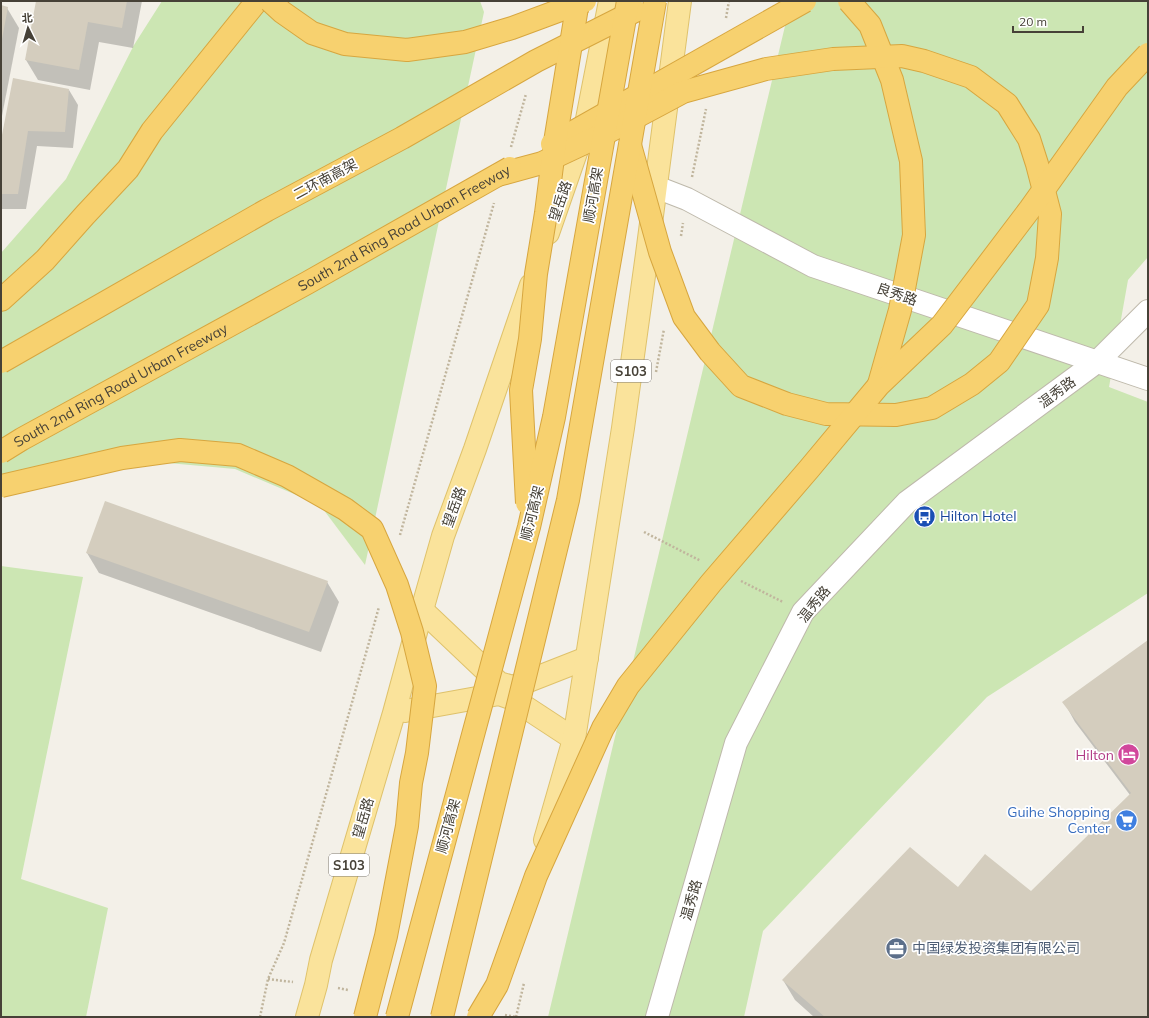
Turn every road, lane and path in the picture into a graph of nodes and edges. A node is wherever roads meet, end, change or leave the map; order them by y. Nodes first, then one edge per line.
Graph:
1 (249, 1) edge
2 (257, 1) edge
3 (270, 1) edge
4 (578, 1) edge
5 (585, 1) edge
6 (610, 1) edge
7 (628, 1) edge
8 (652, 1) edge
9 (655, 1) edge
10 (680, 1) edge
11 (805, 1) edge
12 (850, 1) edge
13 (224, 42) junction
14 (1148, 54) edge
15 (526, 93) dead end
16 (630, 146) junction
17 (508, 154) dead end
18 (498, 175) junction
19 (656, 186) junction
20 (495, 200) dead end
21 (1, 300) edge
22 (1148, 311) edge
23 (1098, 361) junction
24 (1, 362) edge
25 (1148, 379) edge
26 (879, 385) junction
27 (1, 452) edge
28 (1, 486) edge
29 (528, 527) junction
30 (399, 537) dead end
31 (380, 606) dead end
32 (422, 610) junction
33 (587, 658) junction
34 (394, 713) junction
35 (574, 739) junction
36 (260, 1017) edge
37 (307, 1017) edge
38 (365, 1017) edge
39 (397, 1017) edge
40 (442, 1017) edge
41 (478, 1017) edge
42 (490, 1017) edge
43 (657, 1017) edge

1 - 13 highway
2 - 13 highway
3 - 5 highway, bridge
4 - 29 highway, bridge
6 - 32 main road, 望岳路 / S103
7 - 29 highway, 顺河高架, bridge
8 - 24 highway, 二环南高架, bridge
9 - 16 highway, 顺河高架, bridge
10 - 19 main road, S103
11 - 18 highway, South 2nd Ring Road Urban Freeway, bridge
12 - 26 highway, bridge
13 - 21 highway
14 - 26 highway, bridge
15 - 17 path
16 - 18 highway, bridge
16 - 40 highway, 顺河高架, bridge
18 - 27 highway, South 2nd Ring Road Urban Freeway, bridge
19 - 23 street, 良秀路
19 - 33 main road, S103
20 - 30 path
22 - 23 street, 温秀路
23 - 25 street, 良秀路
23 - 43 street, 温秀路
26 - 41 highway, bridge
28 - 38 highway, bridge
29 - 39 highway, 顺河高架, bridge
31 - 36 path
32 - 33 main road
32 - 34 main road, 望岳路 / S103
33 - 35 main road, S103
34 - 35 main road
34 - 37 main road, 望岳路 / S103
35 - 42 main road, S103

